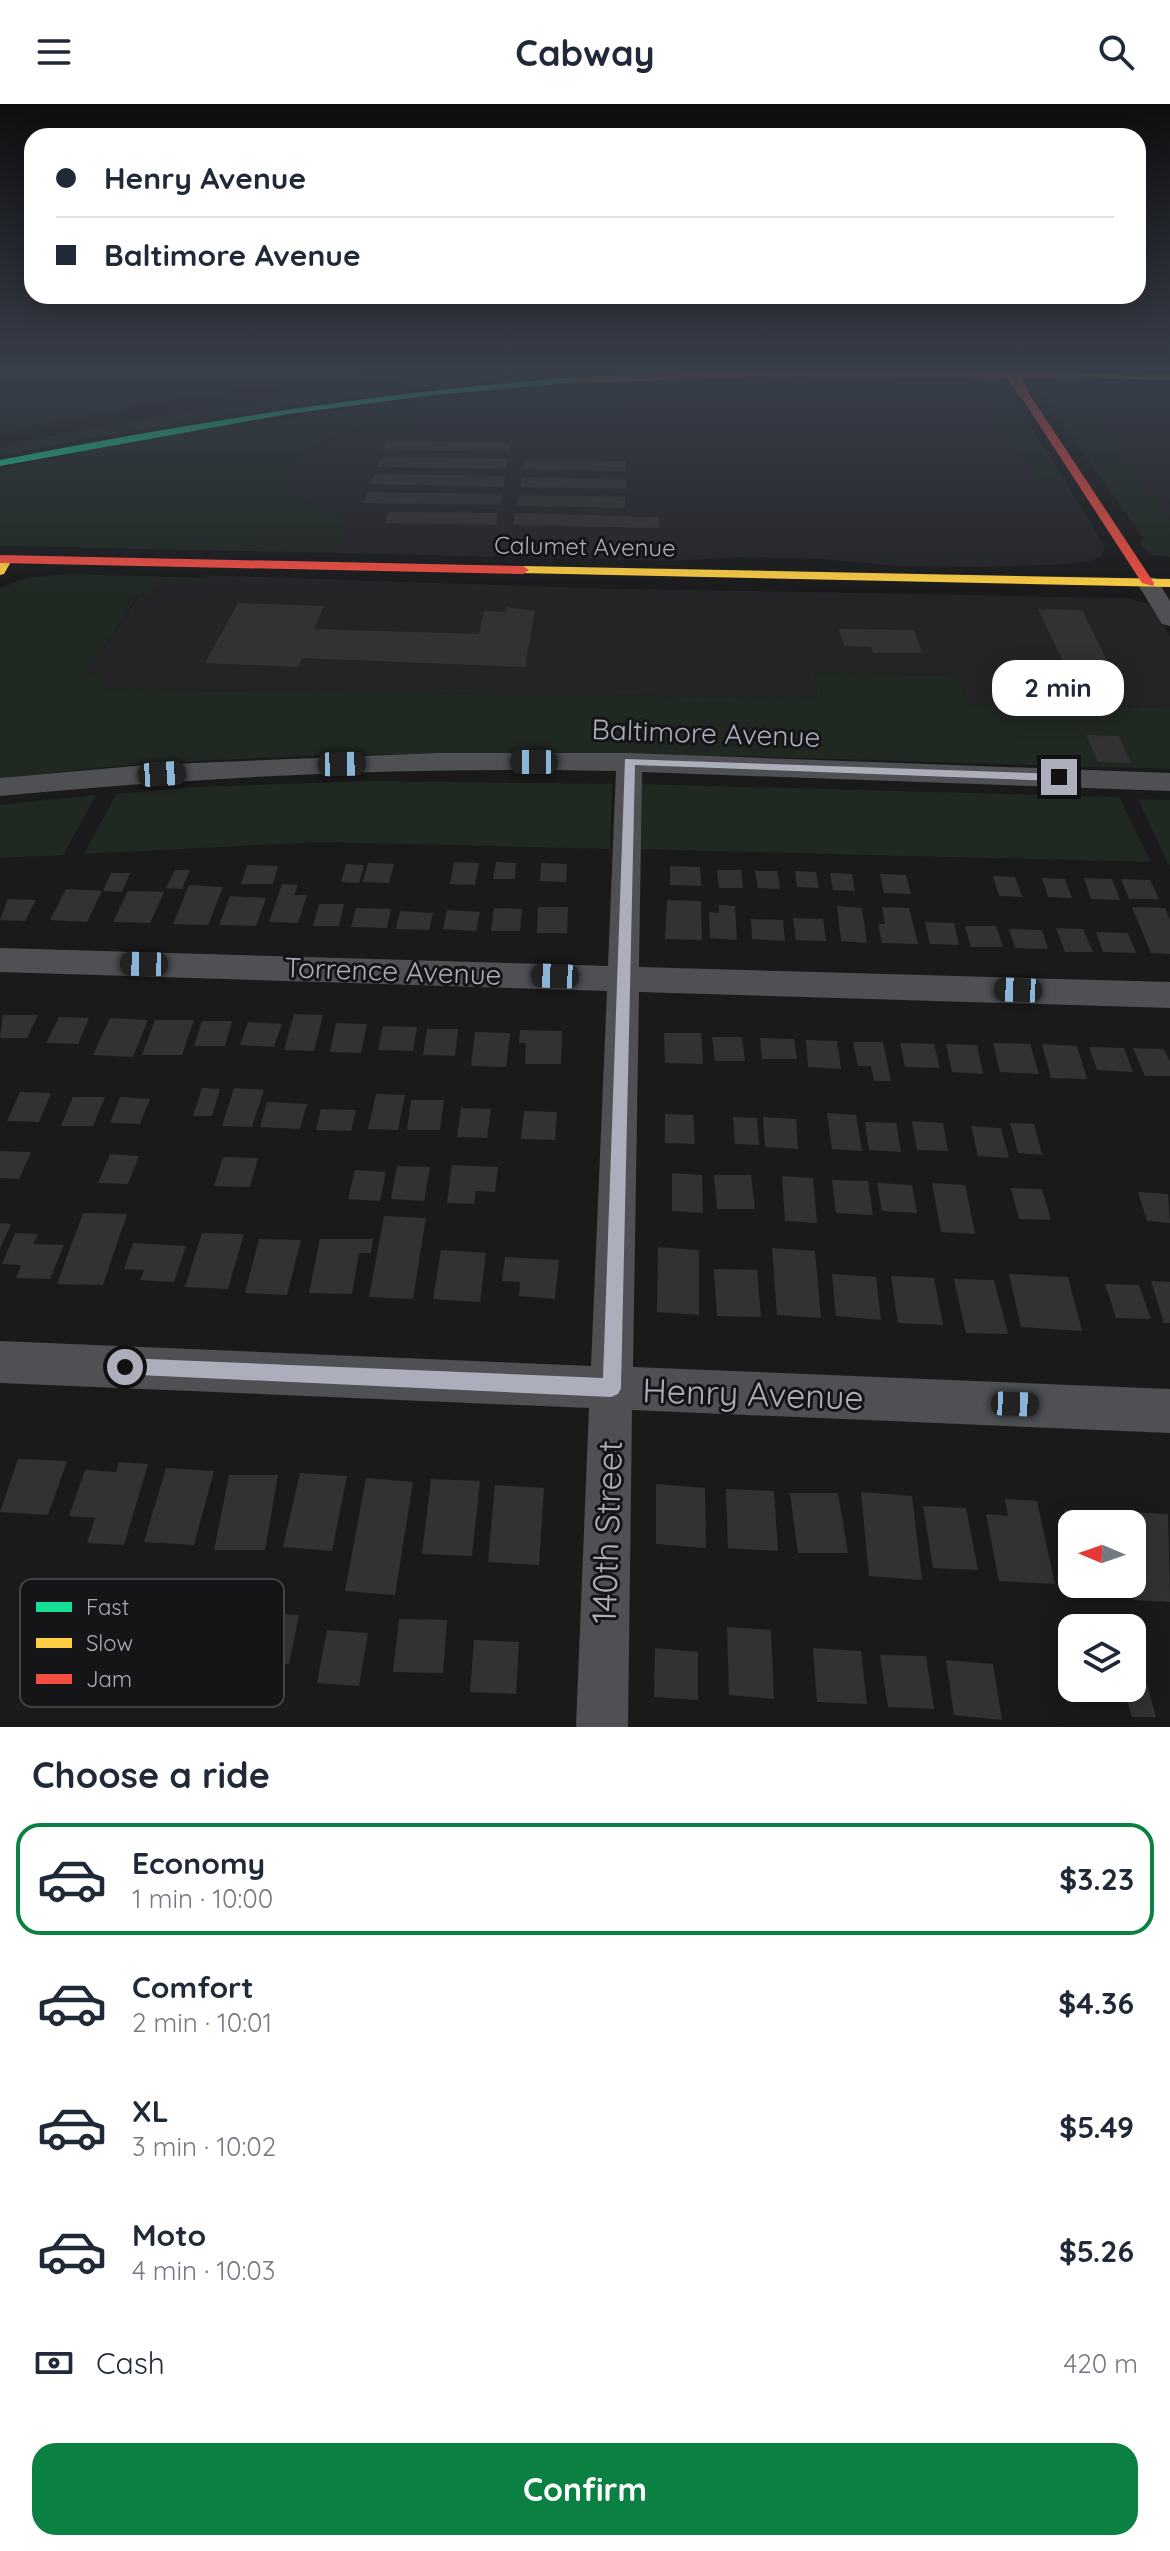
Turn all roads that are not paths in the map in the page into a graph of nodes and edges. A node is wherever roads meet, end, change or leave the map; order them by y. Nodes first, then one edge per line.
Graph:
1 (93, 446) edge
2 (1061, 446) edge
3 (0, 463) edge
4 (2, 563) edge
5 (1159, 583) edge
6 (1170, 619) edge
7 (629, 761) junction
8 (1170, 782) edge
9 (0, 787) edge
10 (0, 960) edge
11 (623, 978) junction
12 (1170, 995) edge
13 (0, 1362) edge
14 (611, 1388) junction
15 (1170, 1411) edge
16 (602, 1727) edge

1 - 3 main road
2 - 5 main road, bridge
4 - 5 main road, Calumet Avenue
5 - 6 street
7 - 8 street, Baltimore Avenue
7 - 9 street, Baltimore Avenue
7 - 11 street, 140th Street
10 - 11 street, Torrence Avenue
11 - 12 street, Torrence Avenue
11 - 14 street, 140th Street
13 - 14 street, Henry Avenue
14 - 15 street, Henry Avenue
14 - 16 street, 140th Street

